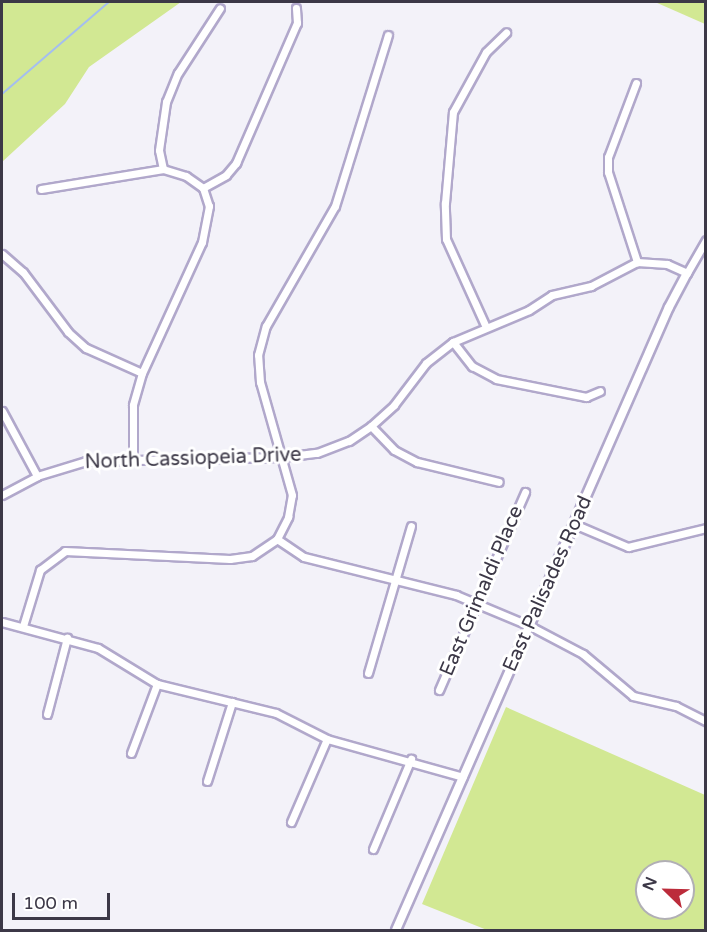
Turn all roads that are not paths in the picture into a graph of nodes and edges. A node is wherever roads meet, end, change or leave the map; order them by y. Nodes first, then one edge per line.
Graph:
1 (220, 8) dead end
2 (296, 8) dead end
3 (506, 33) dead end
4 (388, 35) dead end
5 (636, 83) dead end
6 (163, 169) junction
7 (41, 189) dead end
8 (203, 189) junction
9 (705, 240) edge
10 (2, 254) edge
11 (637, 262) junction
12 (687, 273) junction
13 (485, 325) junction
14 (453, 342) junction
15 (142, 373) junction
16 (600, 391) dead end
17 (2, 411) edge
18 (371, 426) junction
19 (282, 457) junction
20 (133, 460) junction
21 (37, 476) junction
22 (499, 482) dead end
23 (525, 492) dead end
24 (2, 495) edge
25 (574, 524) junction
26 (411, 526) dead end
27 (705, 528) edge
28 (277, 539) junction
29 (396, 580) junction
30 (476, 604) junction
31 (2, 621) edge
32 (23, 626) junction
33 (530, 626) junction
34 (67, 638) junction
35 (368, 673) dead end
36 (157, 684) junction
37 (439, 690) dead end
38 (232, 702) junction
39 (47, 714) dead end
40 (705, 721) edge
41 (327, 739) junction
42 (131, 753) dead end
43 (411, 759) junction
44 (463, 777) junction
45 (207, 781) dead end
46 (291, 822) dead end
47 (373, 849) dead end
48 (396, 930) edge

1 - 6 street
2 - 8 street
3 - 13 street
4 - 19 street
5 - 11 street
6 - 7 street
6 - 8 street
8 - 15 street
9 - 12 street, East Palisades Road
10 - 15 street
11 - 12 street
11 - 13 street, North Cassiopeia Drive
12 - 25 street, East Palisades Road
13 - 14 street, North Cassiopeia Drive
14 - 16 street
14 - 18 street, North Cassiopeia Drive
15 - 20 street
17 - 21 street
18 - 19 street, North Cassiopeia Drive
18 - 22 street
19 - 20 street, North Cassiopeia Drive
19 - 28 street
20 - 21 street, North Cassiopeia Drive
21 - 24 street, North Cassiopeia Drive
23 - 30 street, East Grimaldi Place
25 - 27 street
25 - 33 street, East Palisades Road
26 - 29 street
28 - 29 street
28 - 32 street
29 - 30 street
29 - 35 street
30 - 33 street
30 - 37 street, East Grimaldi Place
31 - 32 street
32 - 34 street
33 - 40 street
33 - 44 street, East Palisades Road
34 - 36 street
34 - 39 street
36 - 38 street
36 - 42 street
38 - 41 street
38 - 45 street
41 - 43 street
41 - 46 street
43 - 44 street
43 - 47 street
44 - 48 street, East Palisades Road

